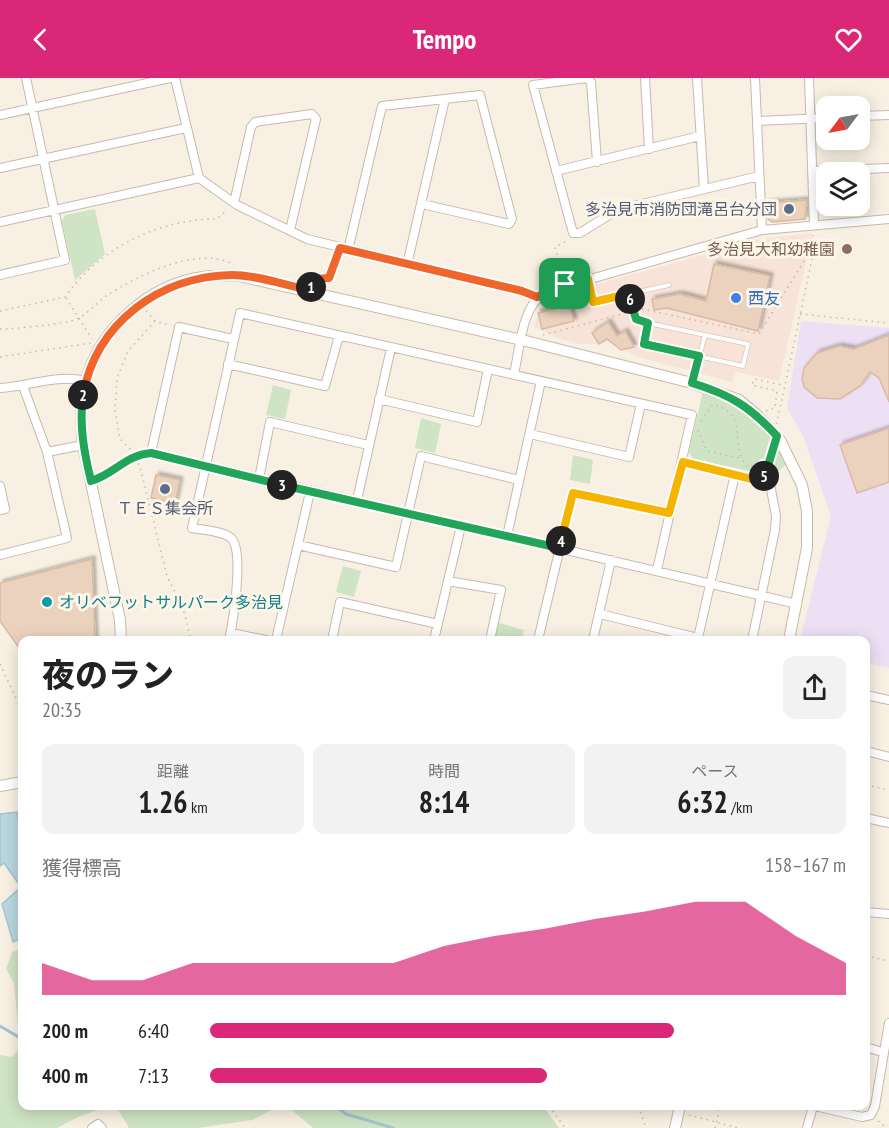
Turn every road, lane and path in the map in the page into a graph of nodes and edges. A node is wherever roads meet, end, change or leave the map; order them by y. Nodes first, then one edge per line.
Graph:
1 (26, 78) edge
2 (170, 78) edge
3 (175, 78) edge
4 (645, 78) edge
5 (697, 78) edge
6 (755, 78) edge
7 (809, 78) edge
8 (445, 99) junction
9 (32, 108) junction
10 (0, 115) edge
11 (889, 115) edge
12 (870, 116) edge
13 (810, 118) junction
14 (816, 118) edge
15 (757, 121) junction
16 (186, 128) junction
17 (700, 136) junction
18 (649, 149) junction
19 (44, 159) junction
20 (597, 162) junction
21 (0, 168) edge
22 (889, 168) edge
23 (556, 171) junction
24 (812, 171) junction
25 (759, 176) junction
26 (199, 178) junction
27 (704, 189) junction
28 (234, 203) junction
29 (422, 204) junction
30 (55, 211) junction
31 (889, 219) edge
32 (0, 222) edge
33 (814, 224) junction
34 (290, 230) junction
35 (762, 230) junction
36 (573, 233) junction
37 (344, 249) junction
38 (812, 258) junction
39 (407, 265) junction
40 (0, 275) edge
41 (235, 275) junction
42 (588, 279) junction
43 (565, 284) junction
44 (669, 285) dead end
45 (309, 290) junction
46 (628, 294) junction
47 (65, 297) junction
48 (537, 297) junction
49 (140, 304) junction
50 (0, 310) edge
51 (634, 311) junction
52 (800, 314) junction
53 (77, 319) junction
54 (155, 321) junction
55 (648, 323) junction
56 (889, 323) edge
57 (179, 327) junction
58 (0, 329) edge
59 (705, 335) junction
60 (339, 336) junction
61 (233, 339) junction
62 (522, 340) junction
63 (534, 345) junction
64 (392, 348) junction
65 (699, 356) junction
66 (0, 357) edge
67 (228, 364) junction
68 (488, 369) junction
69 (514, 374) junction
70 (86, 381) junction
71 (541, 381) junction
72 (692, 383) junction
73 (783, 385) junction
74 (23, 386) junction
75 (0, 388) edge
76 (379, 399) junction
77 (641, 404) junction
78 (756, 414) junction
79 (530, 434) junction
80 (777, 436) junction
81 (368, 445) junction
82 (83, 446) junction
83 (47, 452) junction
84 (151, 453) junction
85 (135, 454) junction
86 (740, 458) junction
87 (683, 462) junction
88 (204, 465) junction
89 (763, 465) junction
90 (735, 474) junction
91 (259, 479) junction
92 (519, 480) junction
93 (91, 481) junction
94 (764, 482) junction
95 (0, 486) edge
96 (310, 492) junction
97 (357, 500) junction
98 (0, 510) edge
99 (408, 513) junction
100 (669, 513) junction
101 (461, 526) junction
102 (507, 536) junction
103 (298, 545) junction
104 (559, 548) junction
105 (0, 555) edge
106 (611, 560) junction
107 (657, 570) junction
108 (448, 581) junction
109 (709, 582) junction
110 (762, 595) junction
111 (797, 604) junction
112 (600, 614) junction
113 (438, 624) junction
114 (122, 636) edge
115 (190, 636) edge
116 (230, 636) edge
117 (277, 636) edge
118 (333, 636) edge
119 (436, 636) edge
120 (491, 636) edge
121 (539, 636) edge
122 (594, 636) edge
123 (690, 636) edge
124 (698, 636) edge
125 (753, 636) edge
126 (790, 636) edge
127 (0, 664) edge
128 (870, 696) edge
129 (889, 700) edge
130 (18, 702) edge
131 (870, 752) edge
132 (889, 757) edge
133 (18, 783) edge
134 (0, 786) edge
135 (870, 786) edge
136 (889, 790) edge
137 (870, 819) edge
138 (889, 823) edge
139 (870, 912) edge
140 (889, 914) edge
141 (870, 957) edge
142 (889, 961) edge
143 (889, 1023) edge
144 (870, 1048) edge
145 (882, 1052) junction
146 (552, 1110) edge
147 (640, 1110) edge
148 (679, 1110) edge
149 (682, 1110) edge
150 (719, 1110) edge
151 (813, 1110) edge
152 (831, 1110) edge
153 (871, 1115) junction
154 (92, 1128) edge
155 (102, 1128) edge
156 (565, 1128) edge
157 (646, 1128) edge
158 (675, 1128) edge
159 (715, 1128) edge
160 (738, 1128) edge
161 (807, 1128) edge
162 (887, 1128) edge

1 - 9 street
2 - 9 street
3 - 16 street
4 - 18 street
5 - 17 street
6 - 15 street
7 - 13 street
8 - 29 street
8 - 29 street
8 - 37 street
9 - 10 street
9 - 19 street
11 - 12 street
13 - 14 street
13 - 15 street
13 - 24 street
15 - 25 street
16 - 19 street
16 - 26 street
17 - 18 street
17 - 27 street
18 - 20 street
19 - 21 street
19 - 30 street
20 - 23 street
20 - 23 street
22 - 24 street
23 - 36 street
24 - 33 street
25 - 27 street
25 - 35 street
26 - 28 street
26 - 30 street
27 - 36 street
28 - 34 street
28 - 34 street
28 - 47 path
29 - 39 street
30 - 32 street
30 - 40 street
31 - 33 street
33 - 35 street
33 - 38 path
34 - 37 street
35 - 42 street
36 - 43 path
37 - 39 street
37 - 45 path
38 - 51 path
38 - 52 path
39 - 48 street
41 - 45 street
41 - 49 street
41 - 53 path
42 - 43 street
42 - 46 lane
43 - 48 street
44 - 46 lane
45 - 62 street
46 - 51 lane
47 - 50 path
47 - 53 path
48 - 62 street
49 - 54 path
49 - 70 street
51 - 55 lane
51 - 63 path
52 - 56 path
52 - 73 path
53 - 58 path
53 - 66 path
54 - 57 path
54 - 85 path
55 - 59 lane
55 - 65 lane
57 - 61 street
57 - 84 street
59 - 65 lane
59 - 65 lane
60 - 61 street
60 - 64 street
60 - 67 street
61 - 67 street
62 - 63 street
62 - 69 street
63 - 72 street
64 - 68 street
64 - 76 street
65 - 72 lane
67 - 88 street
68 - 69 street
68 - 76 street
69 - 71 street
70 - 74 street
70 - 82 street
71 - 77 street
71 - 79 street
72 - 78 street
73 - 78 path
73 - 89 path, bridge
74 - 75 street
74 - 83 street
76 - 81 street
77 - 79 street
77 - 87 street
78 - 80 street
79 - 92 street
80 - 89 path
80 - 111 street
81 - 91 street
81 - 97 street
82 - 83 street
82 - 93 street
83 - 105 street
84 - 85 path
84 - 88 street
85 - 93 path
85 - 115 path
86 - 86 path
86 - 89 path
87 - 90 street
87 - 100 street
88 - 91 street
88 - 116 street
89 - 94 path
90 - 94 street
90 - 109 street
91 - 96 street
92 - 99 street
92 - 102 street
93 - 114 street
94 - 110 street
95 - 98 street
96 - 97 street
96 - 103 street
97 - 99 street
99 - 101 street
99 - 103 street
100 - 104 street
100 - 107 street
101 - 102 street
101 - 108 street
102 - 104 street
103 - 117 street
104 - 106 street
104 - 121 street
106 - 107 street
106 - 112 street
107 - 109 street
108 - 113 street
108 - 120 street
109 - 110 street
109 - 124 street
110 - 111 street
110 - 125 street
111 - 126 street
112 - 122 street
112 - 123 street
113 - 118 street
113 - 119 street
127 - 130 path
128 - 129 street
131 - 132 street
133 - 134 street
135 - 136 path
137 - 138 street
139 - 140 street
141 - 142 path
143 - 145 street
144 - 145 street
145 - 153 street
146 - 156 path
147 - 157 path
148 - 158 street
149 - 160 path
150 - 159 path
151 - 161 street
152 - 153 street
153 - 162 path
154 - 155 street

